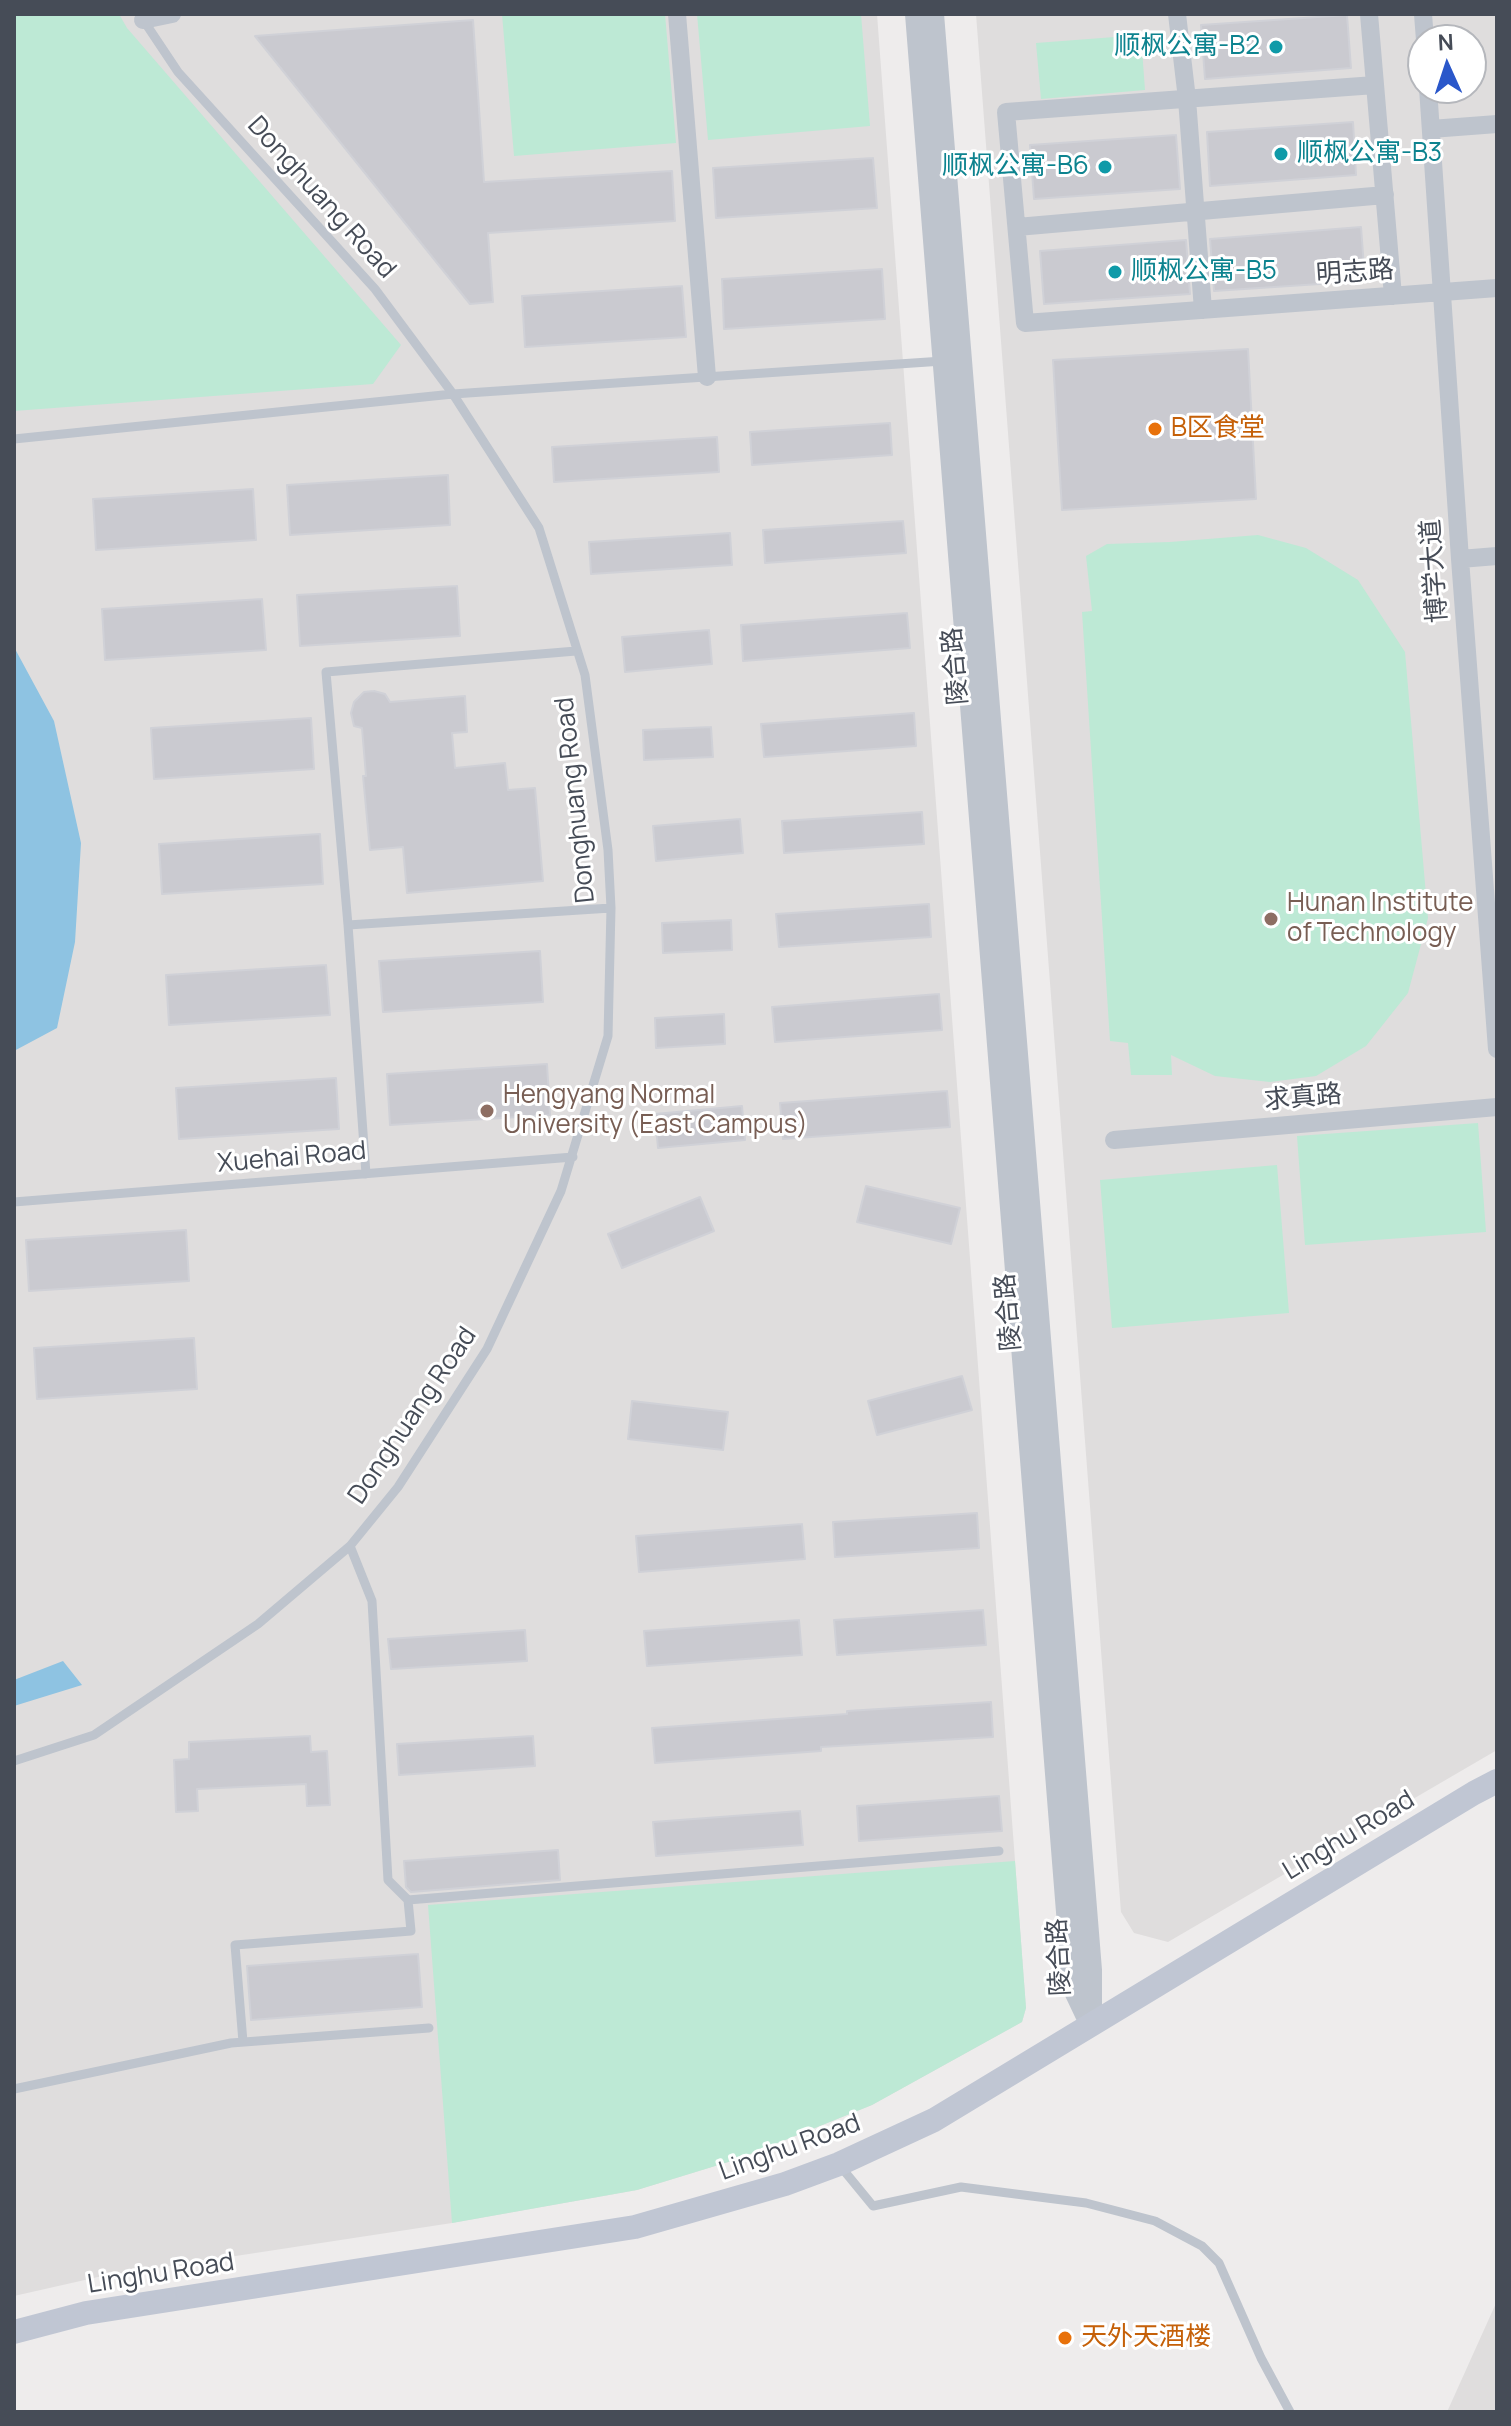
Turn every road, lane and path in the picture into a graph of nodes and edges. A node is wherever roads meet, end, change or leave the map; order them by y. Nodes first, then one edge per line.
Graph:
1 (172, 14) edge
2 (677, 14) edge
3 (916, 14) edge
4 (933, 14) edge
5 (1177, 14) edge
6 (1369, 14) edge
7 (142, 17) edge
8 (1375, 85) junction
9 (1187, 99) junction
10 (1429, 104) edge
11 (1497, 124) edge
12 (1431, 129) junction
13 (1385, 195) junction
14 (1196, 212) junction
15 (1017, 227) junction
16 (1497, 288) edge
17 (1441, 293) junction
18 (1393, 296) junction
19 (1203, 310) junction
20 (952, 360) junction
21 (707, 377) junction
22 (453, 394) junction
23 (14, 439) edge
24 (1497, 556) edge
25 (1460, 559) junction
26 (576, 651) junction
27 (611, 908) junction
28 (348, 925) junction
29 (1497, 1049) edge
30 (1497, 1107) edge
31 (1114, 1140) dead end
32 (573, 1157) junction
33 (366, 1174) junction
34 (14, 1202) edge
35 (350, 1546) junction
36 (14, 1761) edge
37 (1497, 1781) edge
38 (999, 1851) dead end
39 (408, 1900) junction
40 (1091, 2025) junction
41 (429, 2028) dead end
42 (243, 2042) junction
43 (14, 2089) edge
44 (839, 2164) junction
45 (14, 2332) edge
46 (1290, 2412) edge

1 - 7 street
2 - 21 street
3 - 20 street, 陵合路
4 - 20 street, 陵合路
5 - 9 street
6 - 8 street
7 - 22 lane, Donghuang Road
8 - 9 street
8 - 13 street
9 - 14 street
9 - 15 street
10 - 12 street, 博学大道
11 - 12 street
12 - 17 street, 博学大道
13 - 14 street
13 - 18 street
14 - 15 street
14 - 19 street
15 - 19 street, 明志路
16 - 17 street, 明志路
17 - 18 street, 明志路
17 - 25 street, 博学大道
18 - 19 street, 明志路
20 - 21 lane
20 - 40 street, 陵合路
21 - 22 lane
22 - 23 lane
22 - 26 lane, Donghuang Road
24 - 25 street
25 - 29 street, 博学大道
26 - 27 lane, Donghuang Road
26 - 28 lane
27 - 28 lane
27 - 32 lane, Donghuang Road
28 - 33 lane
30 - 31 street, 求真路
32 - 33 lane, Xuehai Road
32 - 35 lane, Donghuang Road
33 - 34 lane, Xuehai Road
35 - 36 lane, Donghuang Road
35 - 39 lane
37 - 40 main road, Linghu Road
38 - 39 lane
39 - 42 lane
40 - 44 main road, Linghu Road
41 - 42 lane
42 - 43 lane
44 - 45 main road, Linghu Road
44 - 46 lane

